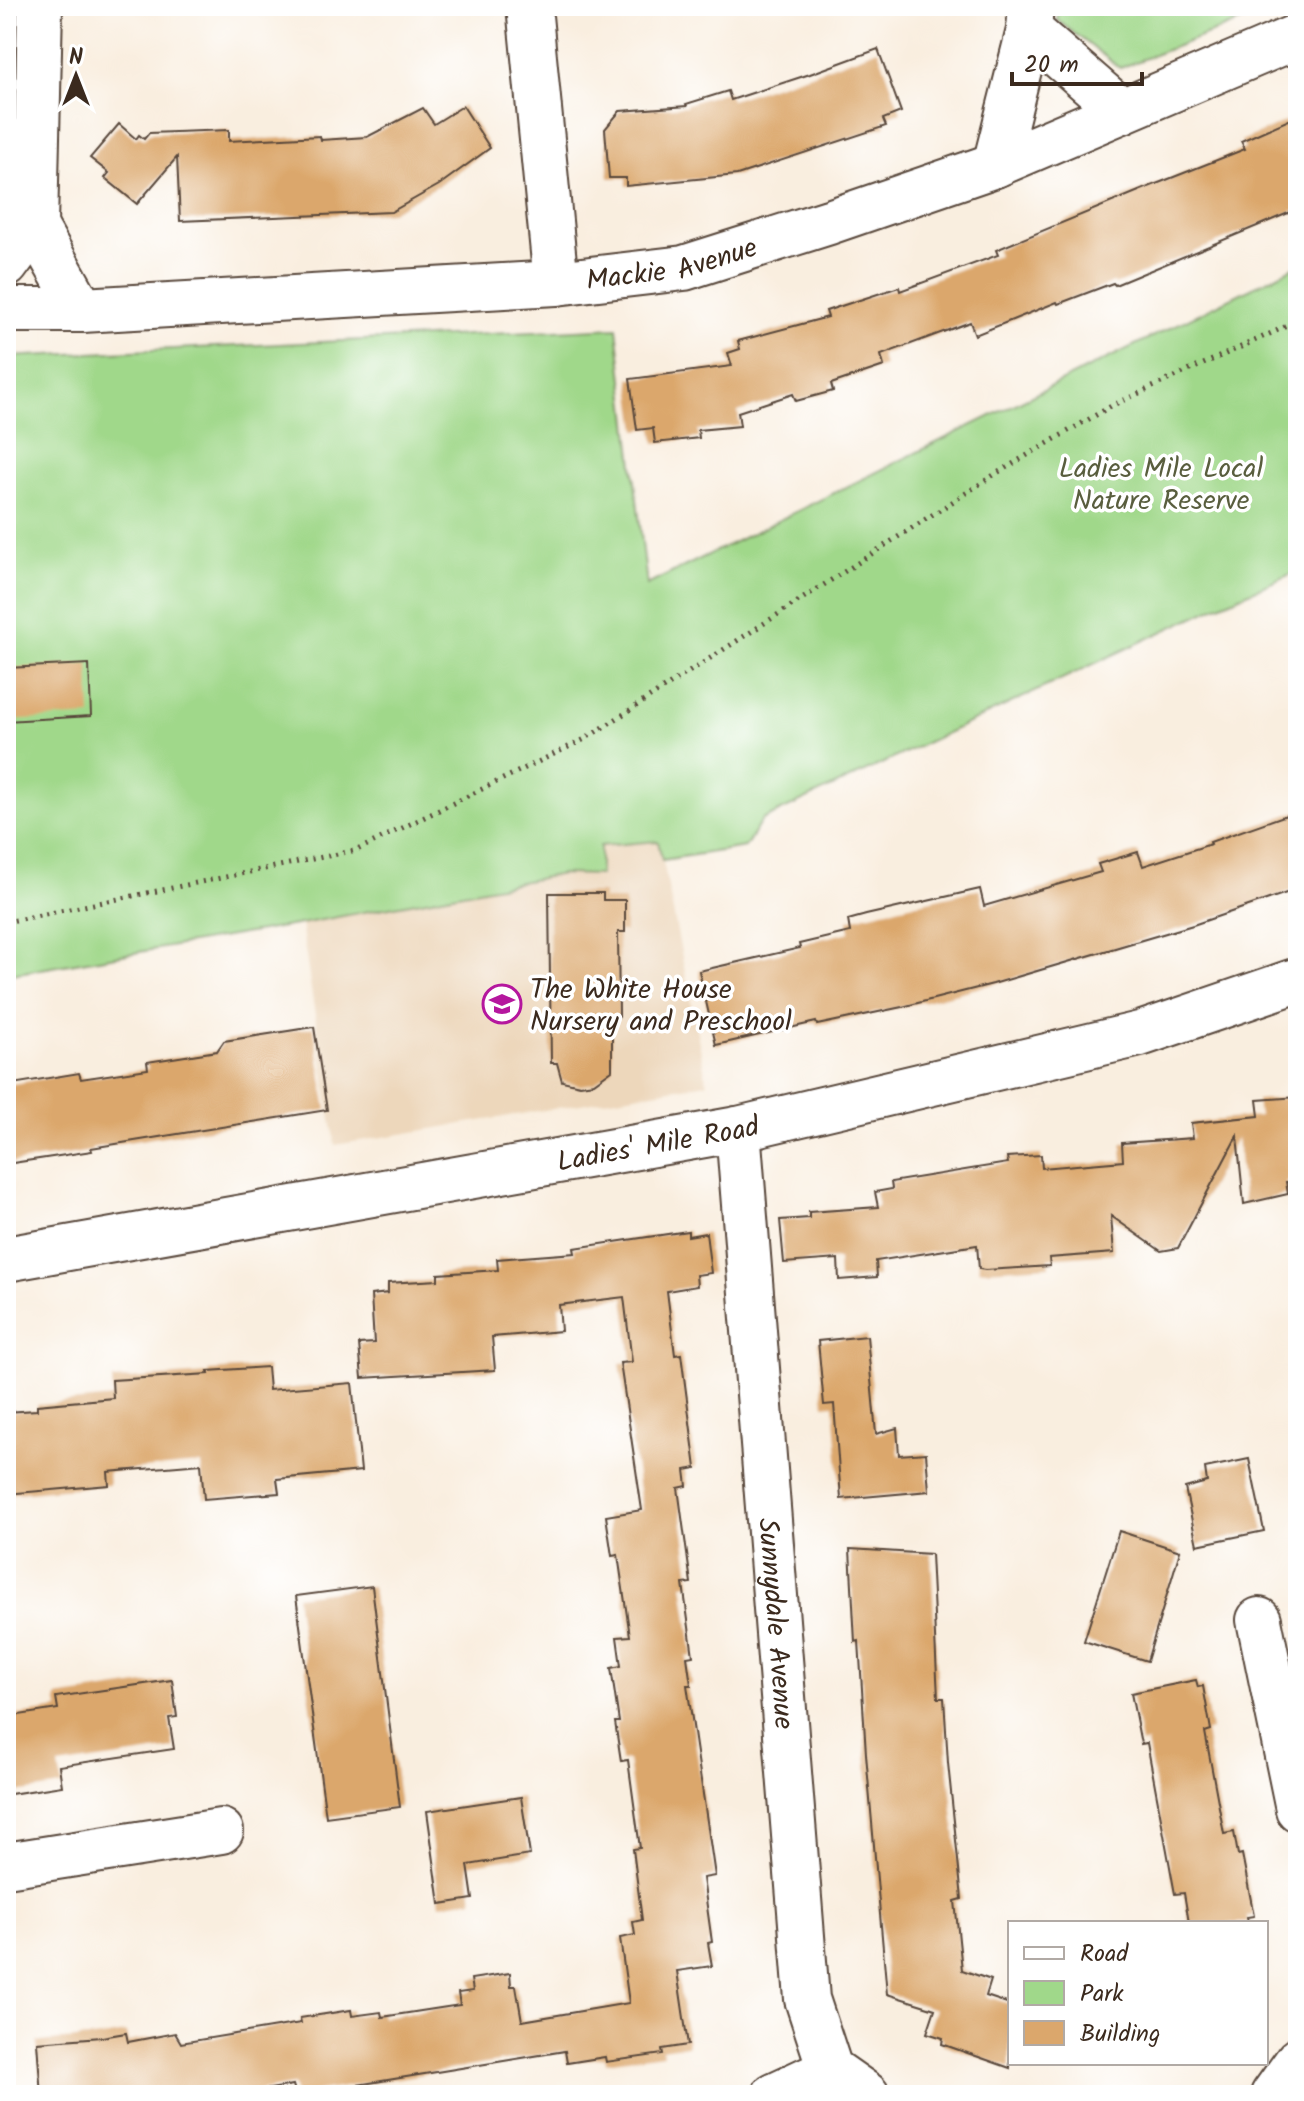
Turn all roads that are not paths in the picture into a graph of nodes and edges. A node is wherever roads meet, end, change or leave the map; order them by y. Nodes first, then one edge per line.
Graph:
1 (40, 6) edge
2 (529, 6) edge
3 (1030, 18) edge
4 (1298, 36) edge
5 (1122, 111) junction
6 (995, 165) junction
7 (35, 226) junction
8 (6, 265) edge
9 (556, 283) junction
10 (6, 310) edge
11 (82, 310) junction
12 (1298, 980) edge
13 (738, 1129) junction
14 (6, 1259) edge
15 (1259, 1620) dead end
16 (1298, 1809) edge
17 (221, 1831) dead end
18 (6, 1865) edge
19 (1298, 2060) edge
20 (830, 2069) junction
21 (774, 2095) edge
22 (867, 2095) edge
23 (1273, 2095) edge

1 - 7 street
2 - 9 street
3 - 5 street
3 - 6 street
4 - 5 street, Mackie Avenue
5 - 6 street, Mackie Avenue
6 - 9 street, Mackie Avenue
7 - 8 street
7 - 11 street
9 - 11 street, Mackie Avenue
10 - 11 street, Mackie Avenue
12 - 13 street, Ladies' Mile Road
13 - 14 street, Ladies' Mile Road
13 - 20 street, Sunnydale Avenue
15 - 16 street
17 - 18 street
19 - 23 street
20 - 21 street
20 - 22 street

